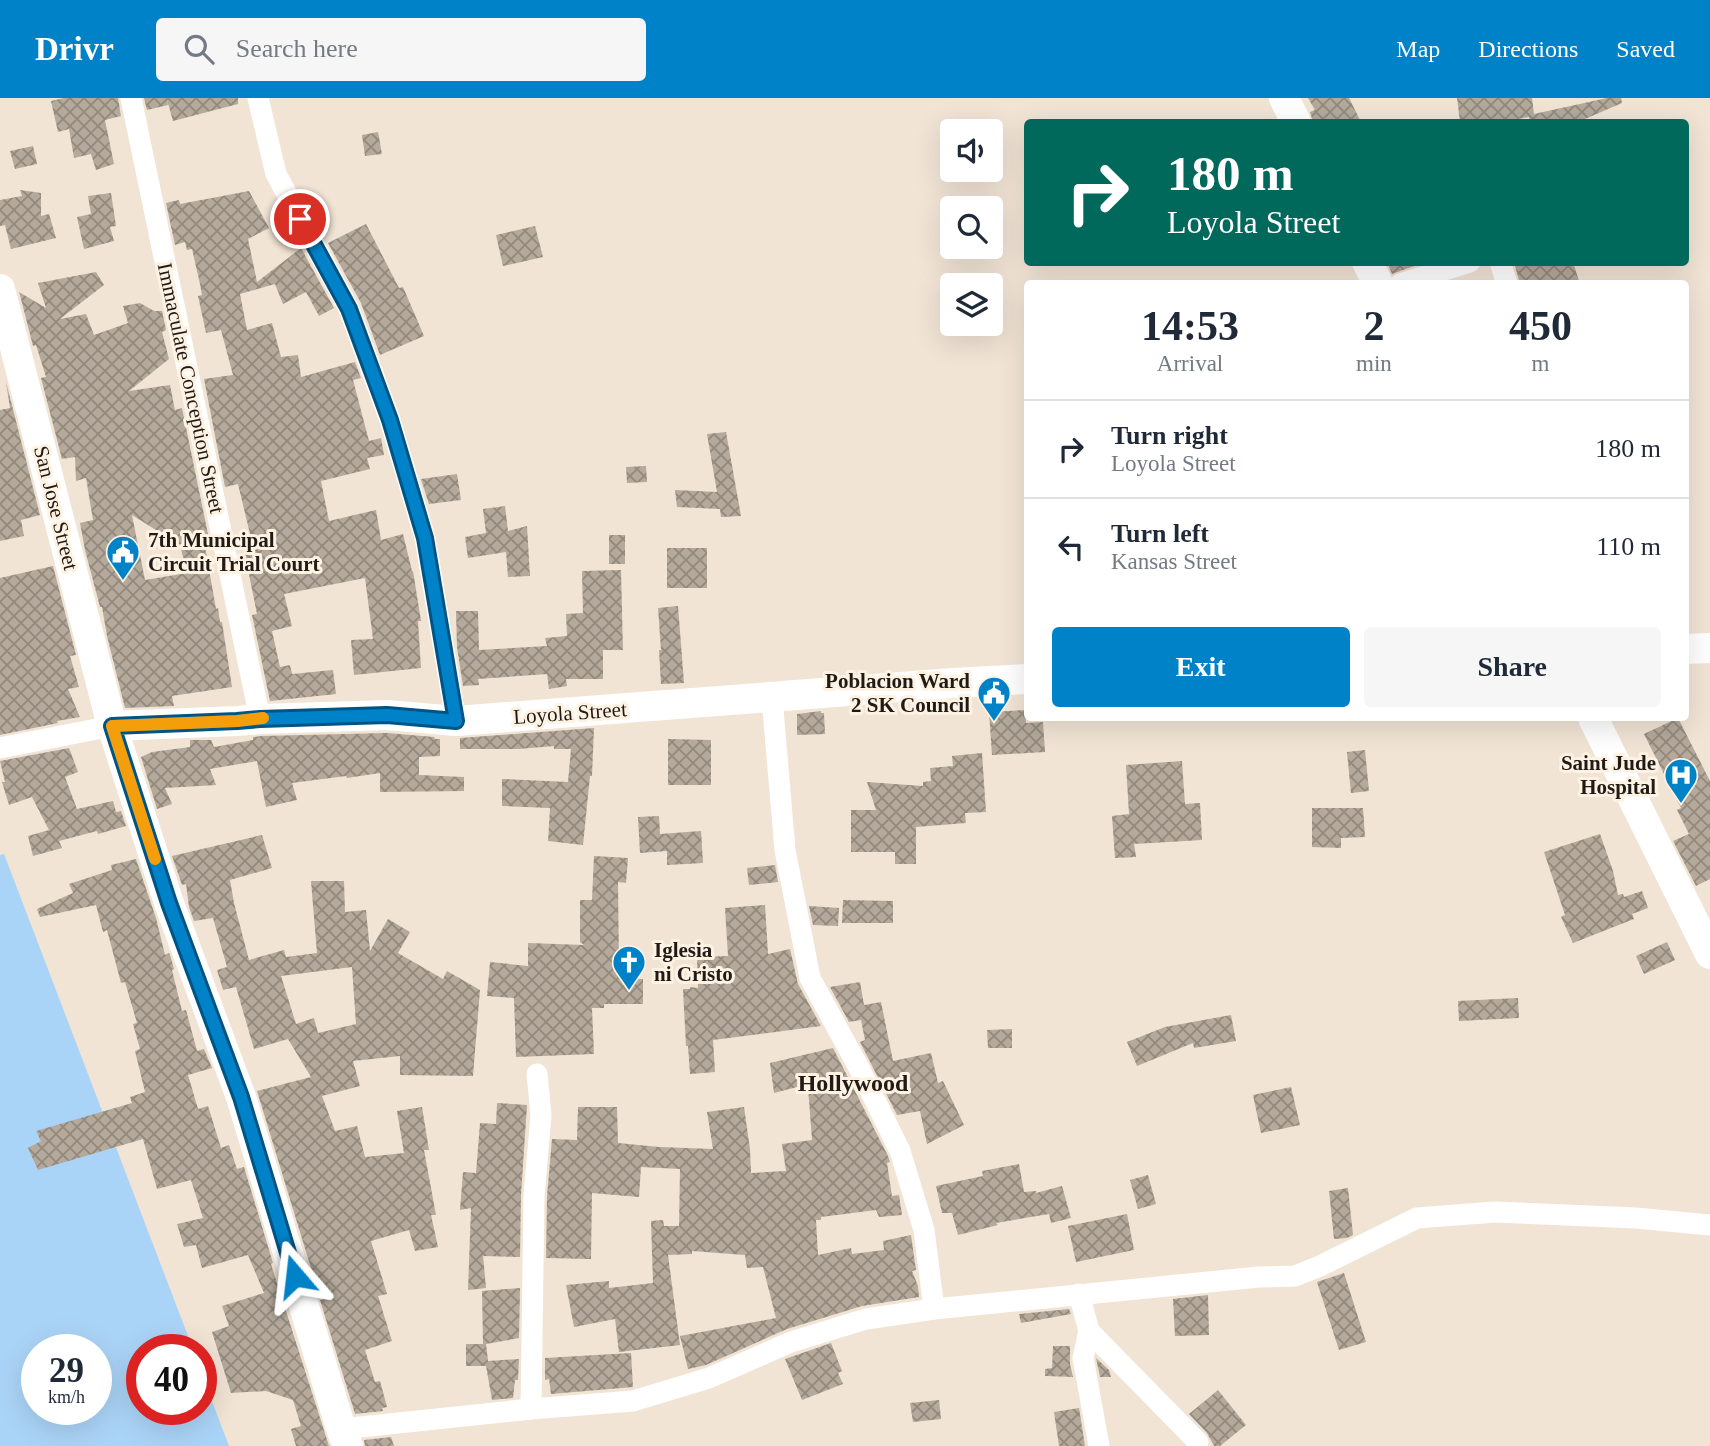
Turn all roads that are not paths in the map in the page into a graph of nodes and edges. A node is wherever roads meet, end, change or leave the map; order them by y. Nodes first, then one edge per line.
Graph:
1 (131, 98) edge
2 (258, 98) edge
3 (1284, 98) edge
4 (1294, 119) edge
5 (1457, 266) edge
6 (1413, 280) edge
7 (0, 289) edge
8 (1710, 648) edge
9 (1689, 649) edge
10 (1024, 679) edge
11 (772, 698) junction
12 (260, 719) junction
13 (456, 721) junction
14 (1594, 721) edge
15 (112, 726) junction
16 (0, 748) edge
17 (1710, 954) edge
18 (537, 1074) dead end
19 (1710, 1225) edge
20 (1079, 1294) junction
21 (934, 1308) junction
22 (1088, 1331) junction
23 (531, 1409) junction
24 (345, 1438) edge
25 (1099, 1446) edge
26 (1197, 1446) edge

1 - 12 street, Immaculate Conception Street
2 - 13 street
3 - 4 street
5 - 6 street
7 - 15 street, San Jose Street
8 - 9 street
10 - 11 street, Loyola Street
11 - 13 street, Loyola Street
11 - 21 street
12 - 13 street, Loyola Street
12 - 15 street, Loyola Street
14 - 17 street
15 - 16 street
15 - 24 street, San Jose Street
18 - 23 street
19 - 20 street
20 - 21 street
20 - 22 street
21 - 23 street
22 - 25 street
22 - 26 street
23 - 24 street

